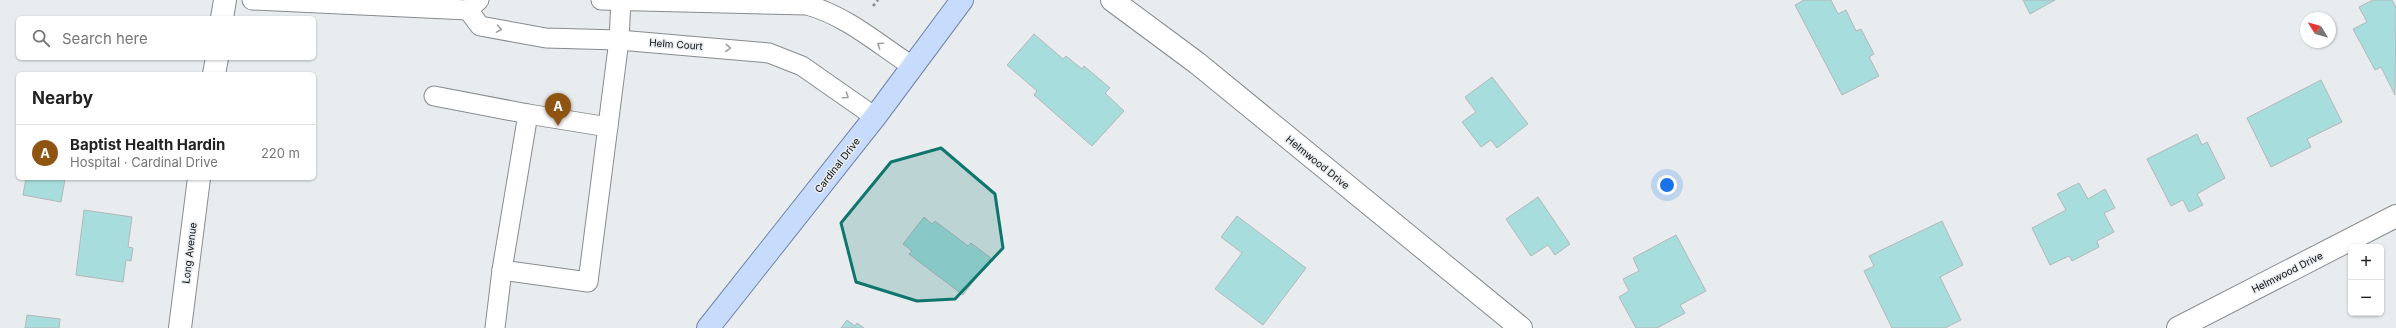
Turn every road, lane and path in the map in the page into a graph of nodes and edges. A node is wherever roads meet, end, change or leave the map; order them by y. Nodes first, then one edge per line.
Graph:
1 (225, 0) edge
2 (252, 0) edge
3 (601, 0) edge
4 (621, 0) edge
5 (962, 0) edge
6 (1112, 0) edge
7 (474, 5) edge
8 (222, 16) edge
9 (620, 40) junction
10 (216, 60) edge
11 (912, 66) junction
12 (214, 72) edge
13 (434, 96) dead end
14 (528, 114) junction
15 (875, 117) junction
16 (608, 128) junction
17 (199, 180) edge
18 (2396, 216) edge
19 (502, 270) junction
20 (180, 328) edge
21 (496, 328) edge
22 (708, 328) edge
23 (1521, 328) edge
24 (2178, 328) edge

1 - 8 street
2 - 7 lane, Helm Court
3 - 4 lane
4 - 9 lane
11 -> 4 lane
5 - 11 main road, Cardinal Drive
6 - 23 street, Helmwood Drive
7 -> 9 lane, Helm Court
9 -> 15 lane, Helm Court
9 - 16 lane
10 - 12 street
11 - 15 main road, Cardinal Drive
13 - 14 lane
14 - 16 lane
14 - 19 lane
15 - 22 main road, Cardinal Drive
16 - 19 lane
17 - 20 street, Long Avenue
18 - 24 street, Helmwood Drive
19 - 21 lane

